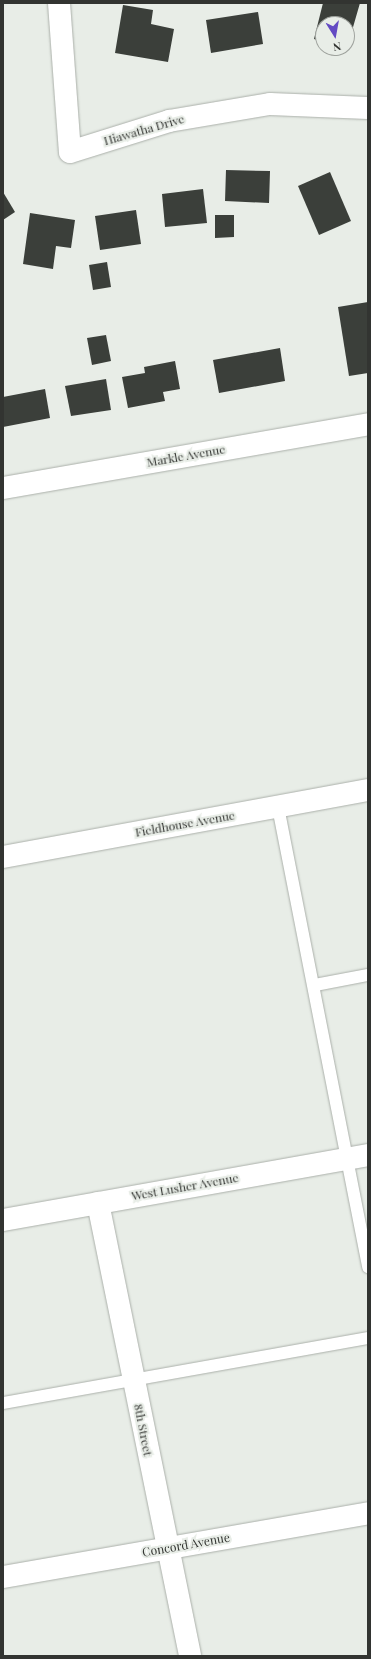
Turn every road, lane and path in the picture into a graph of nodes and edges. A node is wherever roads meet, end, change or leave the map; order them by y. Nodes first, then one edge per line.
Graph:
1 (59, 3) edge
2 (368, 108) edge
3 (368, 424) edge
4 (3, 488) edge
5 (368, 790) edge
6 (278, 807) junction
7 (3, 857) edge
8 (368, 975) edge
9 (315, 985) junction
10 (358, 1157) edge
11 (98, 1203) junction
12 (3, 1220) edge
13 (368, 1267) edge
14 (368, 1338) edge
15 (133, 1380) junction
16 (3, 1403) edge
17 (368, 1513) edge
18 (166, 1548) junction
19 (3, 1577) edge
20 (190, 1656) edge

1 - 2 street, Hiawatha Drive
3 - 4 street, Markle Avenue
5 - 6 street, Fieldhouse Avenue
6 - 7 street, Fieldhouse Avenue
6 - 9 lane
8 - 9 lane
9 - 10 lane
10 - 11 street, West Lusher Avenue
10 - 13 lane
11 - 12 street, West Lusher Avenue
11 - 15 street, 8th Street
14 - 15 lane
15 - 16 lane
15 - 18 street, 8th Street
17 - 18 street, Concord Avenue
18 - 19 street, Concord Avenue
18 - 20 street, 8th Street

